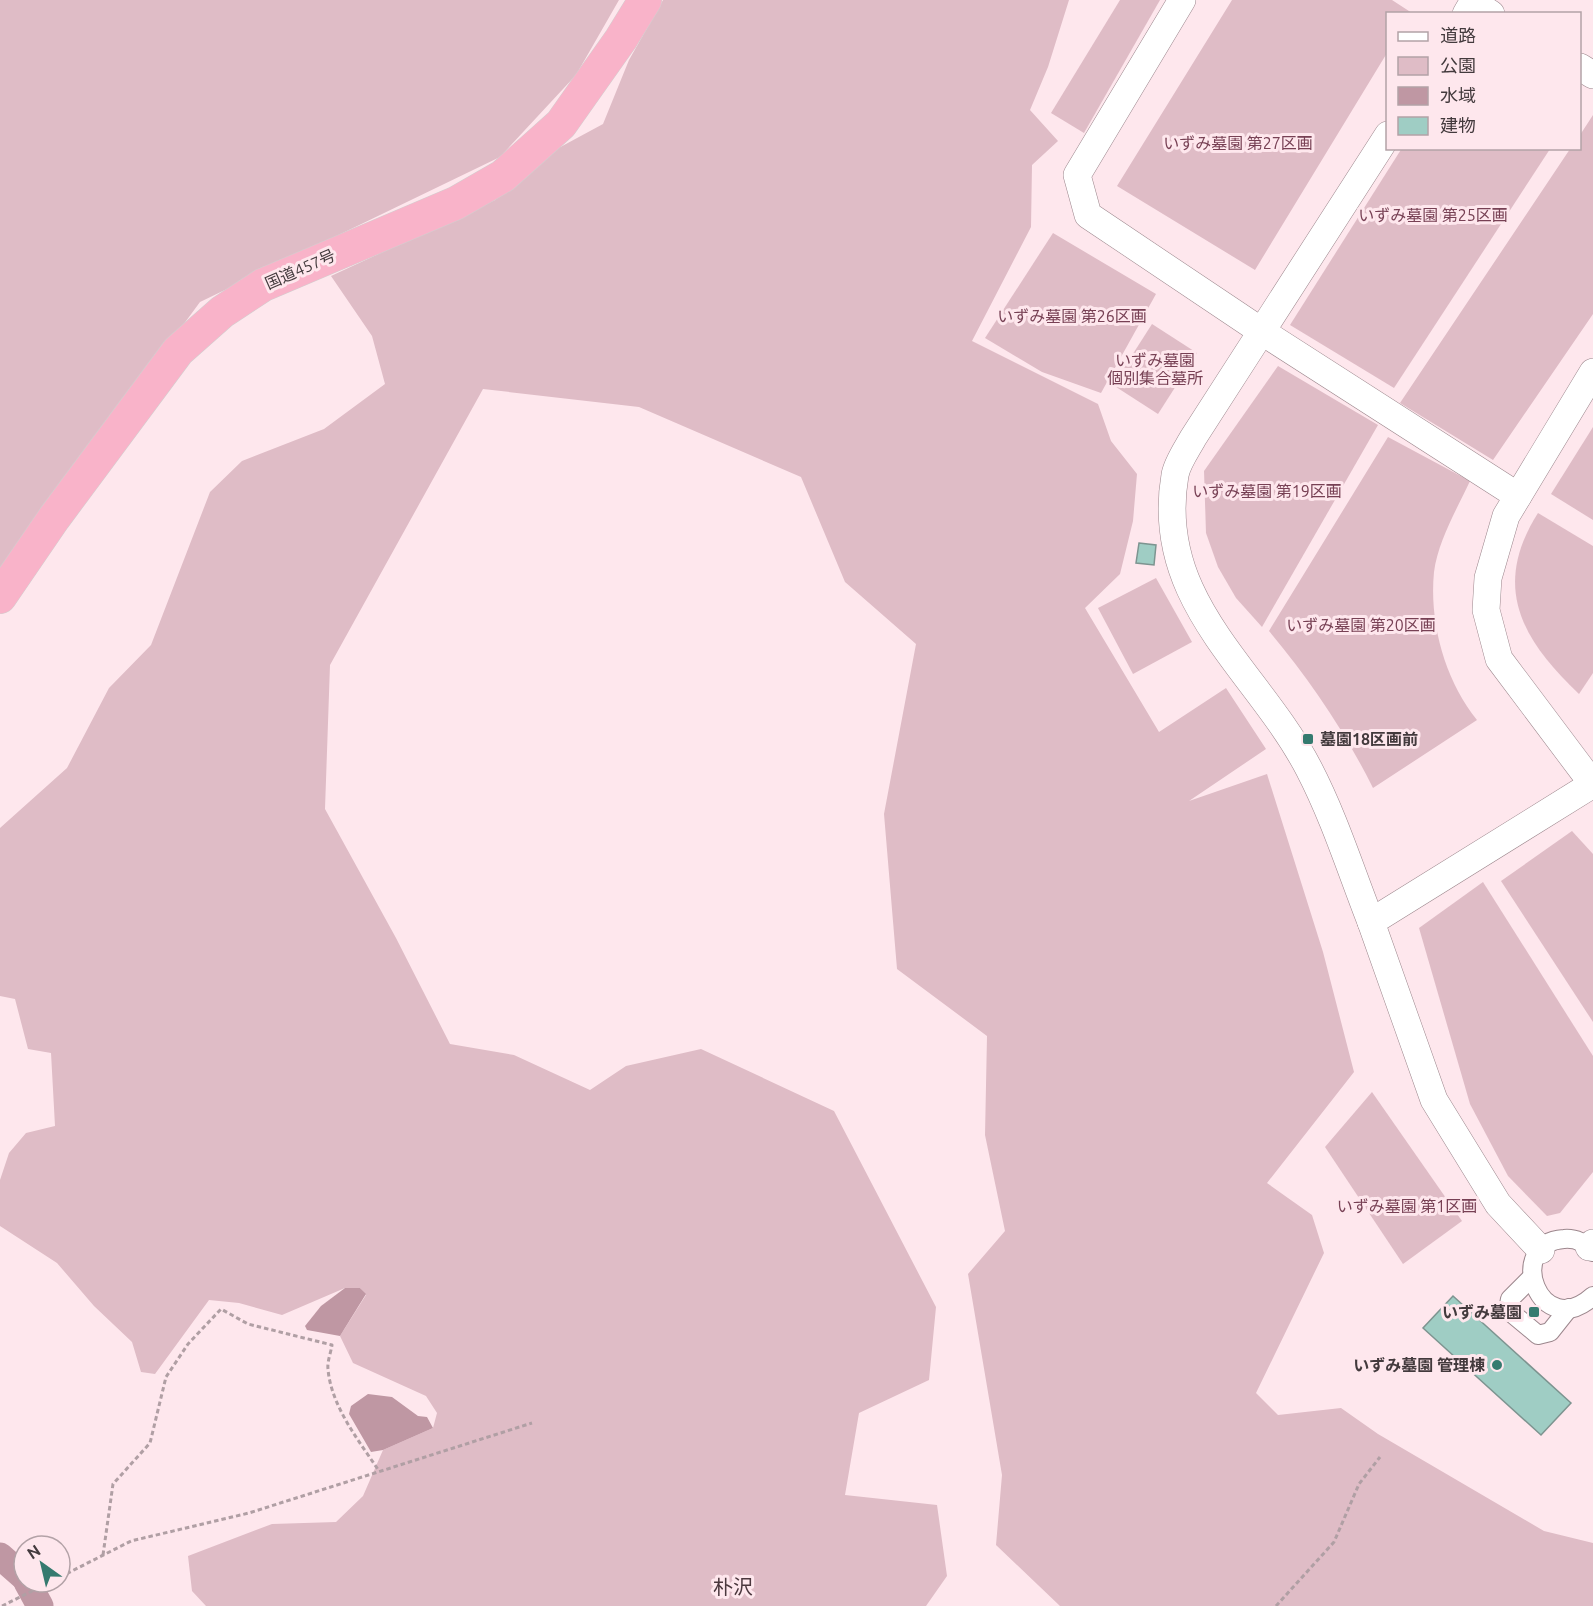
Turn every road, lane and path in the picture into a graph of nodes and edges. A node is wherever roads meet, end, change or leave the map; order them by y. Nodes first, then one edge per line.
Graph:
1 (645, 0) edge
2 (1182, 0) edge
3 (1386, 138) edge
4 (1261, 331) junction
5 (1593, 372) edge
6 (1518, 496) junction
7 (0, 597) edge
8 (1593, 783) edge
9 (1371, 922) junction
10 (1592, 1247) edge
11 (1541, 1250) junction
12 (1532, 1277) junction
13 (1587, 1300) edge
14 (532, 1424) dead end
15 (1380, 1457) dead end
16 (379, 1471) junction
17 (103, 1555) junction
18 (72, 1571) edge
19 (21, 1594) edge
20 (2, 1606) edge
21 (1276, 1606) edge

1 - 7 highway, 国道457号
2 - 4 street
3 - 4 street
4 - 6 street
4 - 9 street
5 - 6 street
6 - 8 street
8 - 9 street
9 - 11 street
10 - 11 street
11 - 12 street
12 - 13 street
12 - 13 street
14 - 16 path
15 - 21 path
16 - 17 path
16 - 17 path
17 - 18 path
19 - 20 path

